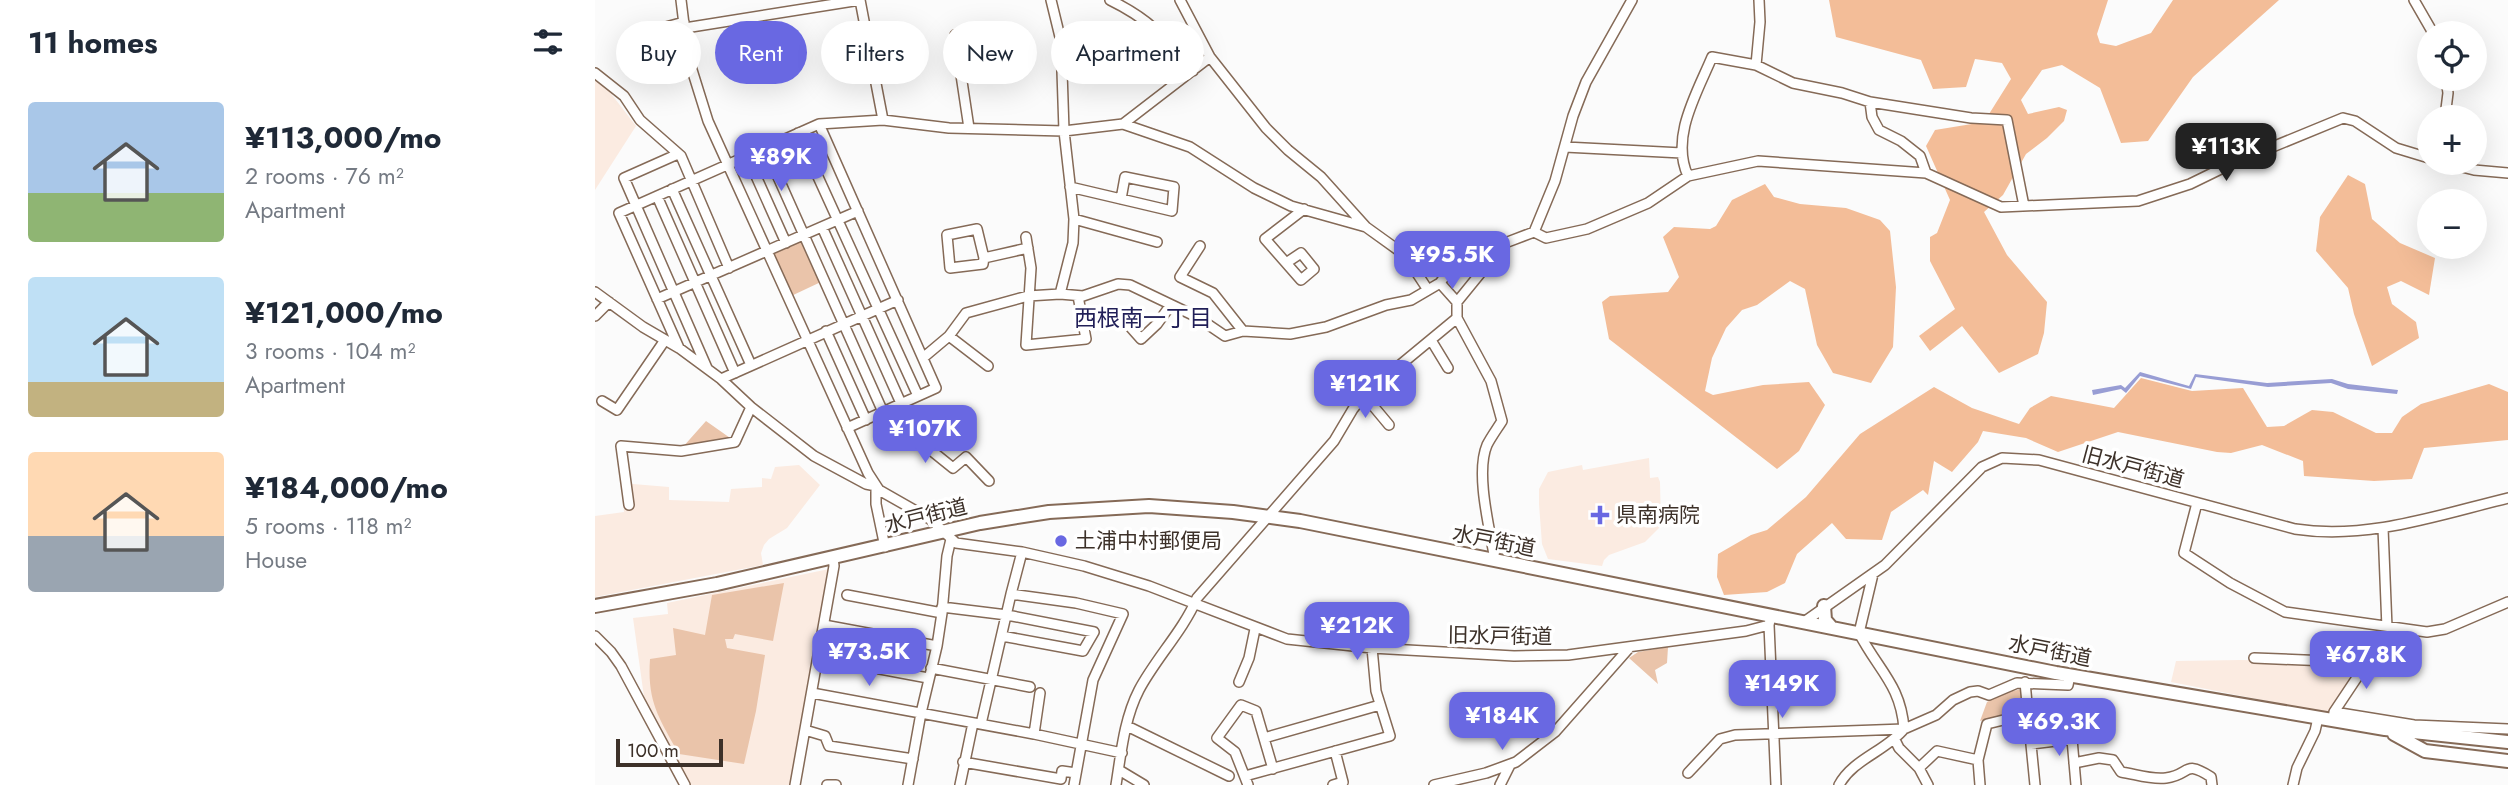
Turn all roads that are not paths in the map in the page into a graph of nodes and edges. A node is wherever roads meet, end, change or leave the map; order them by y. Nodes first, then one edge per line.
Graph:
1 (681, 0) edge
2 (860, 0) edge
3 (1051, 0) edge
4 (1109, 0) edge
5 (1180, 0) edge
6 (1632, 0) edge
7 (1759, 0) edge
8 (2414, 0) edge
9 (684, 21) edge
10 (1147, 21) edge
11 (2426, 21) edge
12 (701, 23) edge
13 (1210, 57) junction
14 (1204, 62) edge
15 (1756, 65) junction
16 (595, 73) edge
17 (697, 84) edge
18 (962, 84) edge
19 (1176, 84) edge
20 (1870, 102) junction
21 (883, 120) junction
22 (819, 124) junction
23 (1123, 124) junction
24 (969, 128) junction
25 (1064, 131) junction
26 (798, 133) junction
27 (1565, 147) junction
28 (765, 148) junction
29 (678, 153) junction
30 (1682, 153) junction
31 (2417, 154) edge
32 (747, 156) junction
33 (729, 164) junction
34 (2487, 171) edge
35 (1926, 173) junction
36 (2508, 173) edge
37 (1688, 176) junction
38 (691, 180) junction
39 (1070, 187) junction
40 (672, 189) junction
41 (657, 196) junction
42 (1121, 199) junction
43 (636, 205) junction
44 (2024, 206) junction
45 (1304, 209) junction
46 (858, 211) junction
47 (1074, 219) junction
48 (838, 220) junction
49 (1366, 226) junction
50 (822, 227) junction
51 (1534, 232) junction
52 (804, 235) junction
53 (1026, 237) dead end
54 (1157, 242) dead end
55 (1493, 242) dead end
56 (786, 243) junction
57 (1505, 243) junction
58 (1200, 246) dead end
59 (1028, 248) junction
60 (768, 251) junction
61 (983, 258) junction
62 (1286, 263) dead end
63 (1453, 266) dead end
64 (729, 268) junction
65 (711, 276) junction
66 (695, 283) junction
67 (1440, 283) junction
68 (1427, 290) junction
69 (595, 292) edge
70 (674, 292) junction
71 (1060, 294) junction
72 (1028, 296) junction
73 (1078, 296) junction
74 (657, 299) junction
75 (898, 300) junction
76 (610, 302) junction
77 (1457, 302) junction
78 (1170, 306) junction
79 (878, 309) junction
80 (595, 316) edge
81 (862, 316) junction
82 (1457, 318) junction
83 (1125, 321) dead end
84 (844, 324) junction
85 (826, 331) junction
86 (1243, 331) junction
87 (949, 336) junction
88 (665, 340) junction
89 (807, 340) junction
90 (1431, 340) junction
91 (679, 348) junction
92 (924, 357) junction
93 (751, 365) junction
94 (988, 366) dead end
95 (1448, 368) dead end
96 (708, 369) junction
97 (735, 373) junction
98 (721, 379) junction
99 (1364, 395) junction
100 (918, 396) junction
101 (603, 401) dead end
102 (901, 404) junction
103 (751, 407) junction
104 (883, 412) junction
105 (866, 420) junction
106 (1389, 425) dead end
107 (847, 428) junction
108 (989, 481) dead end
109 (876, 486) junction
110 (2508, 498) edge
111 (2197, 503) junction
112 (629, 505) dead end
113 (1269, 516) junction
114 (2383, 528) junction
115 (948, 535) junction
116 (885, 547) junction
117 (1022, 552) junction
118 (833, 558) junction
119 (1495, 560) junction
120 (1873, 574) junction
121 (1011, 594) junction
122 (847, 595) dead end
123 (2508, 602) edge
124 (1194, 604) junction
125 (595, 606) edge
126 (1824, 606) junction
127 (942, 610) junction
128 (1007, 615) junction
129 (1770, 620) junction
130 (1804, 622) junction
131 (824, 625) junction
132 (1832, 628) junction
133 (2387, 628) junction
134 (1255, 629) junction
135 (1859, 633) junction
136 (595, 636) edge
137 (1002, 636) junction
138 (821, 640) junction
139 (937, 646) junction
140 (1630, 647) junction
141 (1372, 648) junction
142 (2254, 659) dead end
143 (2364, 668) junction
144 (930, 673) junction
145 (2070, 675) junction
146 (991, 681) junction
147 (1239, 681) dead end
148 (2025, 682) junction
149 (1030, 687) dead end
150 (812, 693) junction
151 (1040, 693) dead end
152 (1381, 705) junction
153 (921, 713) junction
154 (2028, 714) junction
155 (2334, 716) junction
156 (2318, 718) junction
157 (977, 723) junction
158 (1127, 726) junction
159 (1904, 729) junction
160 (2385, 729) junction
161 (2508, 729) edge
162 (805, 730) junction
163 (1034, 734) junction
164 (1773, 735) junction
165 (1264, 738) junction
166 (1895, 740) junction
167 (2504, 741) edge
168 (1081, 744) junction
169 (2031, 744) junction
170 (1335, 751) junction
171 (1122, 753) junction
172 (913, 759) junction
173 (2485, 759) junction
174 (1978, 760) junction
175 (2508, 761) edge
176 (963, 762) junction
177 (2074, 763) junction
178 (1510, 765) junction
179 (1919, 768) junction
180 (2508, 768) edge
181 (1273, 769) junction
182 (1119, 770) junction
183 (1688, 773) dead end
184 (1076, 774) junction
185 (1229, 776) dead end
186 (1247, 781) edge
187 (1445, 783) edge
188 (685, 785) edge
189 (795, 785) edge
190 (827, 785) edge
191 (836, 785) edge
192 (908, 785) edge
193 (960, 785) edge
194 (1075, 785) edge
195 (1116, 785) edge
196 (1144, 785) edge
197 (1333, 785) edge
198 (1434, 785) edge
199 (1500, 785) edge
200 (1776, 785) edge
201 (1839, 785) edge
202 (1929, 785) edge
203 (1980, 785) edge
204 (2035, 785) edge
205 (2076, 785) edge
206 (2212, 785) edge
207 (2293, 785) edge

1 - 9 street
2 - 12 street
2 - 21 street
3 - 25 street
4 - 10 street
5 - 13 street
6 - 27 street
7 - 15 street
8 - 11 street
13 - 14 street
13 - 49 street
15 - 20 street
15 - 30 street
16 - 29 street
17 - 33 street
18 - 24 street
19 - 23 street
20 - 35 street
20 - 44 street
21 - 22 street
21 - 24 street
22 - 26 street
22 - 46 street
23 - 25 street
23 - 45 street
24 - 25 street
25 - 39 street
26 - 28 street
26 - 48 street
27 - 30 street
27 - 51 street
28 - 32 street
28 - 52 street
29 - 38 street
29 - 43 street
30 - 37 street
31 - 44 street
32 - 33 street
32 - 56 street
33 - 38 street
33 - 60 street
34 - 36 street
35 - 37 street
35 - 44 street
37 - 51 street
38 - 40 street
38 - 64 street
39 - 42 street
39 - 47 street
40 - 41 street
40 - 65 street
41 - 43 street
41 - 66 street
42 - 42 street
43 - 70 street
43 - 74 street
45 - 49 street
45 - 62 street
46 - 48 street
46 - 75 street
47 - 54 street
47 - 71 street
48 - 50 street
48 - 79 street
49 - 68 street
50 - 52 street
50 - 81 street
51 - 57 street
52 - 56 street
52 - 84 street
53 - 59 street
55 - 57 street
56 - 60 street
57 - 77 street
58 - 86 street
59 - 61 street
59 - 72 street
60 - 64 street
60 - 89 street
61 - 61 street
63 - 67 street
64 - 65 street
65 - 66 street
65 - 93 street
66 - 70 street
66 - 97 street
67 - 68 street
67 - 77 street
68 - 86 street
69 - 76 street
70 - 74 street
70 - 96 street
71 - 72 street
71 - 73 street
72 - 73 street
72 - 87 street
73 - 78 street
74 - 91 street
75 - 79 street
75 - 92 street
76 - 80 street
76 - 88 street
77 - 82 street
78 - 83 street
78 - 86 street
79 - 81 street
79 - 100 street
81 - 84 street
81 - 102 street
82 - 90 street
82 - 119 street
84 - 85 street
84 - 104 street
85 - 89 street
85 - 105 street
87 - 92 street
87 - 94 street
88 - 91 street
88 - 101 street
89 - 93 street
89 - 107 street
90 - 95 street
90 - 99 street
91 - 96 street
92 - 100 street
93 - 97 street
96 - 98 street
97 - 98 street
98 - 103 street
99 - 106 street
99 - 113 street
100 - 102 street
102 - 104 street
102 - 108 street
103 - 109 street
103 - 112 street
104 - 105 street
105 - 107 street
107 - 109 street
109 - 115 street
109 - 116 street
110 - 114 street, 旧水戸街道
111 - 114 street, 旧水戸街道
111 - 120 street, 旧水戸街道
111 - 133 street
113 - 115 highway, 水戸街道
113 - 119 highway, 水戸街道
113 - 124 street
114 - 133 street
115 - 116 highway, 水戸街道
115 - 117 street, 旧水戸街道
115 - 127 street
116 - 118 highway, 水戸街道
117 - 121 street
117 - 124 street, 旧水戸街道
118 - 125 highway, 水戸街道
118 - 131 street
119 - 129 highway, 水戸街道
120 - 126 street, 旧水戸街道
120 - 135 street
121 - 128 street
121 - 168 street
122 - 127 street
123 - 133 street
124 - 134 street, 旧水戸街道
124 - 158 street
126 - 130 street, 旧水戸街道
126 - 132 highway
127 - 128 street
127 - 139 street
128 - 137 street
128 - 137 street
129 - 130 highway, 水戸街道
129 - 140 street, 旧水戸街道
129 - 164 street
130 - 132 highway, 水戸街道
131 - 138 street
131 - 139 street
132 - 135 highway, 水戸街道
133 - 143 street
134 - 141 street, 旧水戸街道
134 - 147 street
135 - 145 highway, 水戸街道
135 - 159 street
136 - 188 street
137 - 146 street
138 - 144 street
138 - 150 street
139 - 144 street
140 - 141 street, 旧水戸街道
140 - 178 street
141 - 152 street
142 - 143 street
143 - 155 street
144 - 146 street
144 - 153 street
145 - 148 street
145 - 156 highway, 水戸街道
146 - 149 street
146 - 157 street
148 - 154 street
148 - 159 street
150 - 153 street
150 - 162 street
151 - 163 street
152 - 165 street
152 - 170 street
153 - 157 street
153 - 172 street
154 - 169 street
154 - 174 street
155 - 156 highway, 水戸街道
155 - 160 highway, 水戸街道
155 - 161 street
156 - 207 street
157 - 163 street
157 - 176 street
158 - 171 street
158 - 185 street
159 - 164 street
159 - 166 street
160 - 167 highway, 水戸街道
160 - 173 highway
162 - 172 street
162 - 189 street
163 - 168 street
164 - 183 street
164 - 200 street
165 - 181 street
165 - 186 street
166 - 179 street
166 - 201 street
168 - 171 street
168 - 184 street
169 - 177 street
169 - 204 street
170 - 181 street
170 - 197 street
171 - 182 street
172 - 192 street
173 - 175 highway
173 - 180 street
174 - 179 street
174 - 203 street
176 - 184 street
176 - 193 street
177 - 205 street
177 - 206 street
178 - 187 street
178 - 199 street
179 - 202 street
181 - 186 street
182 - 195 street
182 - 196 street
184 - 194 street
187 - 198 street
190 - 191 street

